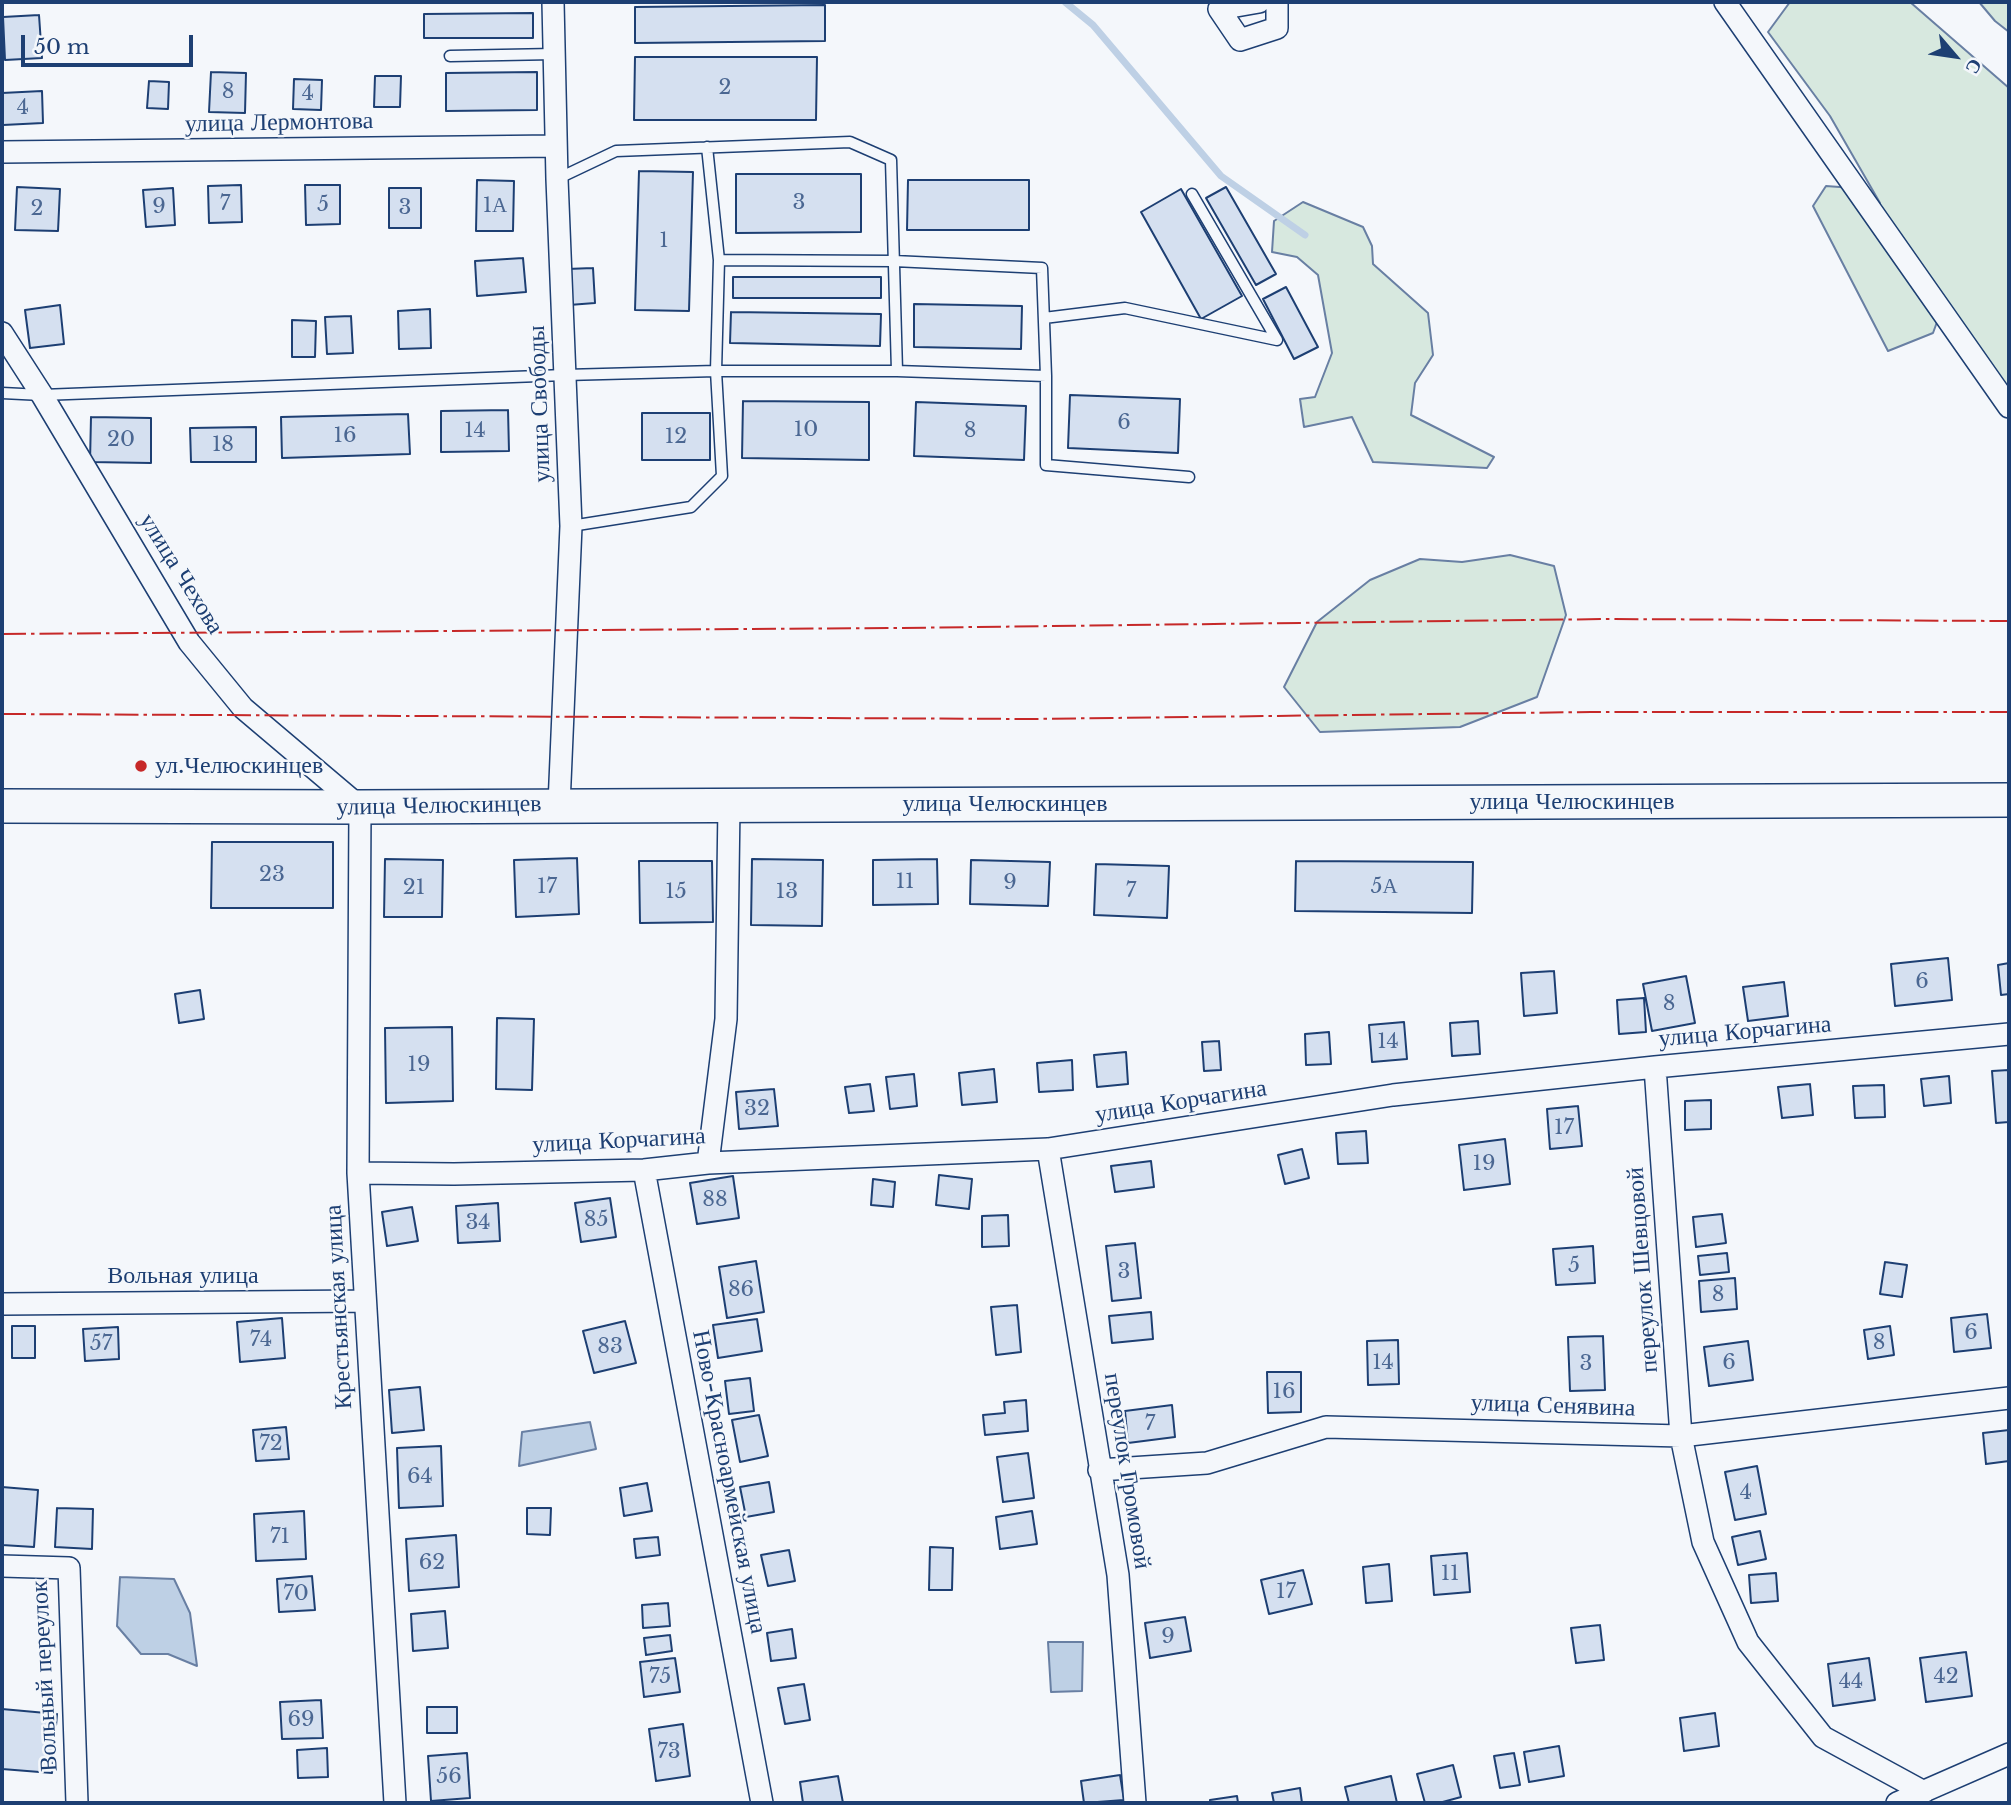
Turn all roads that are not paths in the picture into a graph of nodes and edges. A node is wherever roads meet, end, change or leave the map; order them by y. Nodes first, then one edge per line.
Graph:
1 (553, 2) edge
2 (1259, 2) edge
3 (1277, 2) edge
4 (1725, 2) edge
5 (554, 54) junction
6 (450, 56) dead end
7 (556, 146) junction
8 (708, 148) junction
9 (2, 152) edge
10 (557, 178) junction
11 (1192, 194) dead end
12 (719, 260) junction
13 (894, 261) junction
14 (1044, 318) junction
15 (2, 333) edge
16 (716, 371) junction
17 (897, 371) junction
18 (565, 375) junction
19 (1046, 376) junction
20 (2, 393) edge
21 (42, 395) junction
22 (2009, 407) edge
23 (1189, 477) dead end
24 (571, 526) junction
25 (2009, 800) edge
26 (559, 805) junction
27 (2, 806) edge
28 (729, 806) junction
29 (360, 807) junction
30 (2009, 1034) edge
31 (1655, 1067) junction
32 (1048, 1149) junction
33 (708, 1163) junction
34 (644, 1170) junction
35 (358, 1173) junction
36 (365, 1301) junction
37 (2, 1304) edge
38 (2009, 1398) edge
39 (1681, 1436) junction
40 (1100, 1470) junction
41 (2, 1566) edge
42 (2009, 1754) edge
43 (1924, 1792) junction
44 (77, 1803) edge
45 (395, 1803) edge
46 (762, 1803) edge
47 (1135, 1803) edge
48 (1897, 1803) edge

1 - 5 street, улица Свободы
2 - 3 street
4 - 22 street
5 - 6 lane
5 - 7 street, улица Свободы
7 - 9 street, улица Лермонтова
7 - 10 street, улица Свободы
8 - 10 lane
8 - 12 lane
8 - 13 lane
10 - 18 street, улица Свободы
11 - 14 lane
12 - 13 lane
12 - 16 lane
13 - 14 lane
13 - 17 lane
14 - 19 lane
15 - 21 street, улица Чехова
16 - 17 lane
16 - 18 lane
16 - 24 lane
17 - 19 lane
18 - 21 lane
18 - 24 street, улица Свободы
19 - 23 lane
20 - 21 lane
21 - 29 street, улица Чехова
24 - 26 street, улица Свободы
25 - 28 main road, улица Челюскинцев
26 - 28 main road, улица Челюскинцев
26 - 29 main road, улица Челюскинцев
27 - 29 main road, улица Челюскинцев
28 - 33 street
29 - 35 street, Крестьянская улица
30 - 31 street, улица Корчагина
31 - 32 street, улица Корчагина
31 - 39 street, переулок Шевцовой
32 - 33 street, улица Корчагина
32 - 40 street, переулок Громовой
33 - 34 street, улица Корчагина
34 - 35 street, улица Корчагина
34 - 46 street, Ново-Красноармейская улица
35 - 36 street, Крестьянская улица
36 - 37 street, Вольная улица
36 - 45 street, Крестьянская улица
38 - 39 street, улица Сенявина
39 - 40 street, улица Сенявина
39 - 43 street, переулок Шевцовой
40 - 47 street, переулок Громовой
41 - 44 street, Вольный переулок
42 - 43 street
43 - 48 street

